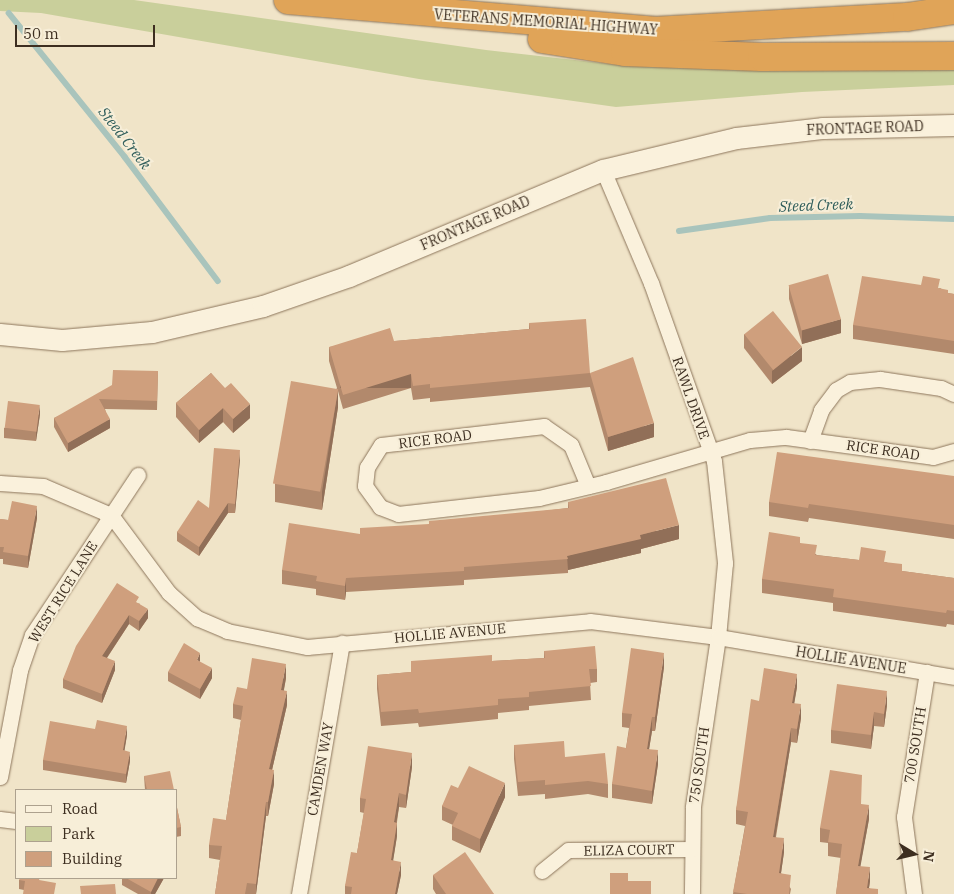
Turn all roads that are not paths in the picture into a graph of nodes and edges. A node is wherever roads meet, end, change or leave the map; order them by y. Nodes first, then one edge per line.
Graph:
1 (298, 2) edge
2 (954, 10) edge
3 (954, 56) edge
4 (954, 125) edge
5 (603, 170) junction
6 (0, 334) edge
7 (954, 394) edge
8 (810, 441) junction
9 (710, 451) junction
10 (954, 451) edge
11 (138, 475) dead end
12 (0, 483) edge
13 (588, 486) junction
14 (111, 515) junction
15 (718, 637) junction
16 (342, 643) junction
17 (926, 672) junction
18 (954, 676) edge
19 (0, 777) edge
20 (0, 818) edge
21 (15, 821) edge
22 (692, 849) junction
23 (542, 871) dead end
24 (299, 894) edge
25 (692, 894) edge
26 (914, 894) edge

1 - 2 highway, VETERANS MEMORIAL HIGHWAY
1 - 3 highway
4 - 5 street, FRONTAGE ROAD
5 - 6 street, FRONTAGE ROAD
5 - 9 street, RAWL DRIVE
7 - 8 street
8 - 9 street, RICE ROAD
8 - 10 street, RICE ROAD
9 - 13 street, RICE ROAD
9 - 15 street, RAWL DRIVE
11 - 14 street, WEST RICE LANE
12 - 14 street
13 - 13 street, RICE ROAD
14 - 16 street, HOLLIE AVENUE
14 - 19 street, WEST RICE LANE
15 - 16 street, HOLLIE AVENUE
15 - 17 street, HOLLIE AVENUE
15 - 22 street, 750 SOUTH
16 - 24 street, CAMDEN WAY
17 - 18 street, HOLLIE AVENUE
17 - 26 street, 700 SOUTH
20 - 21 street
22 - 23 street, ELIZA COURT
22 - 25 street, 750 SOUTH

